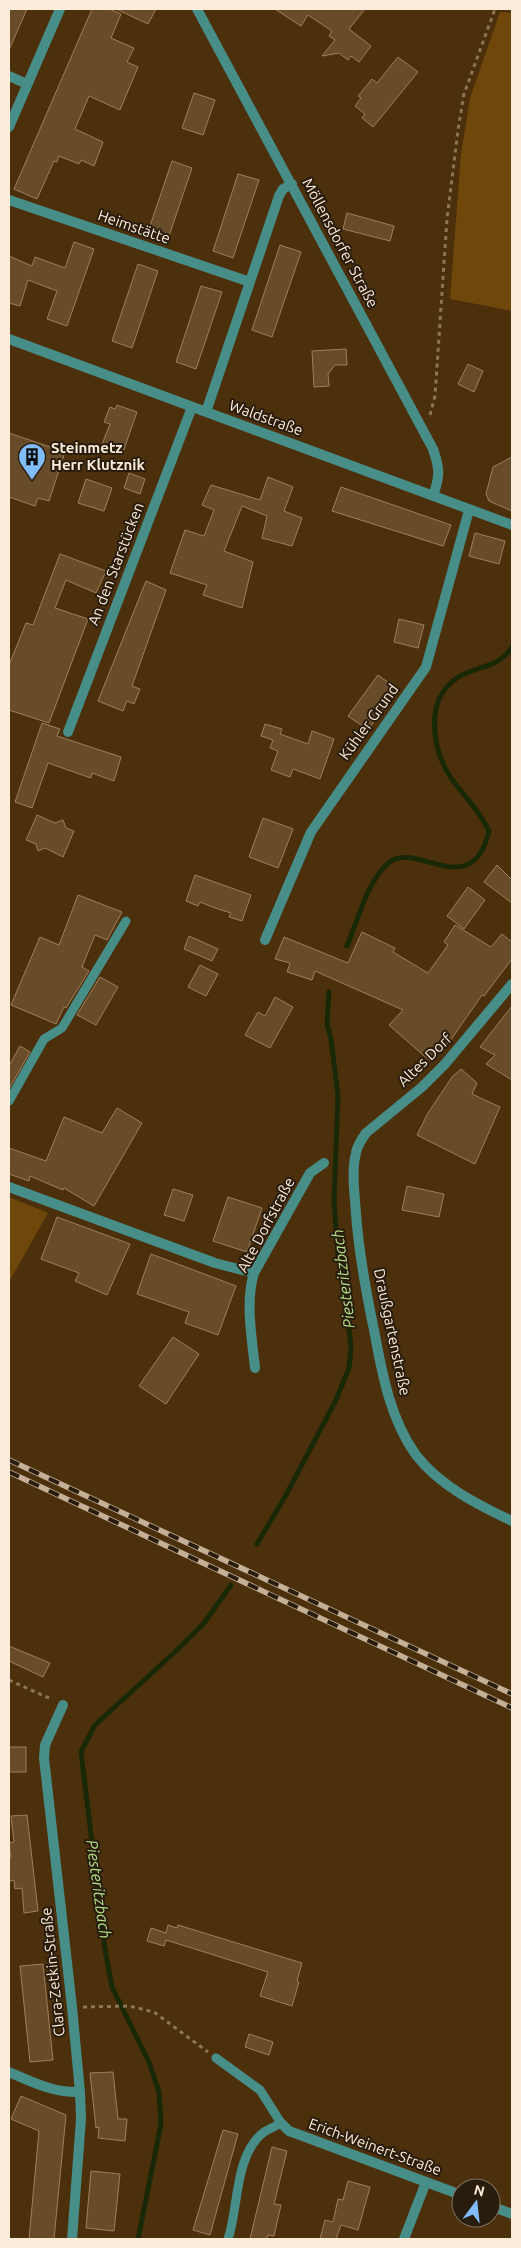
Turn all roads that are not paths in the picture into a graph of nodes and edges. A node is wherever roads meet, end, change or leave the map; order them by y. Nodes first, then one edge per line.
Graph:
1 (60, 9) edge
2 (197, 9) edge
3 (9, 76) edge
4 (27, 84) junction
5 (9, 127) edge
6 (292, 184) junction
7 (9, 200) edge
8 (250, 282) junction
9 (9, 339) edge
10 (192, 407) junction
11 (206, 412) junction
12 (433, 496) junction
13 (469, 510) junction
14 (512, 525) edge
15 (68, 732) dead end
16 (126, 921) dead end
17 (265, 940) dead end
18 (512, 984) edge
19 (9, 1100) edge
20 (356, 1153) joint
21 (324, 1163) dead end
22 (9, 1187) edge
23 (254, 1273) junction
24 (255, 1368) dead end
25 (512, 1521) edge
26 (63, 1705) road end
27 (216, 2058) road end
28 (9, 2072) edge
29 (80, 2092) junction
30 (281, 2122) junction
31 (426, 2182) junction
32 (451, 2191) edge
33 (72, 2239) edge
34 (228, 2239) edge
35 (404, 2239) edge

1 - 4 street
2 - 6 street, Möllensdorfer Straße
3 - 4 street
4 - 5 street
6 - 8 street
6 - 12 street, Möllensdorfer Straße
7 - 8 street, Heimstätte
8 - 11 street
9 - 10 street, Waldstraße
10 - 11 street, Waldstraße
10 - 15 street, An den Starstücken
11 - 12 street, Waldstraße
12 - 13 street, Waldstraße
13 - 14 street, Waldstraße
13 - 17 street, Kühler Grund
16 - 19 lane
18 - 20 street, Altes Dorf
20 - 25 street, Draußgartenstraße
21 - 23 street, Alte Dorfstraße
22 - 23 street
23 - 24 street, Alte Dorfstraße
26 - 29 street, Clara-Zetkin-Straße
27 - 30 lane
28 - 29 street
29 - 33 street, Clara-Zetkin-Straße
30 - 31 street, Erich-Weinert-Straße
30 - 34 lane
31 - 32 street, Erich-Weinert-Straße
31 - 35 street

